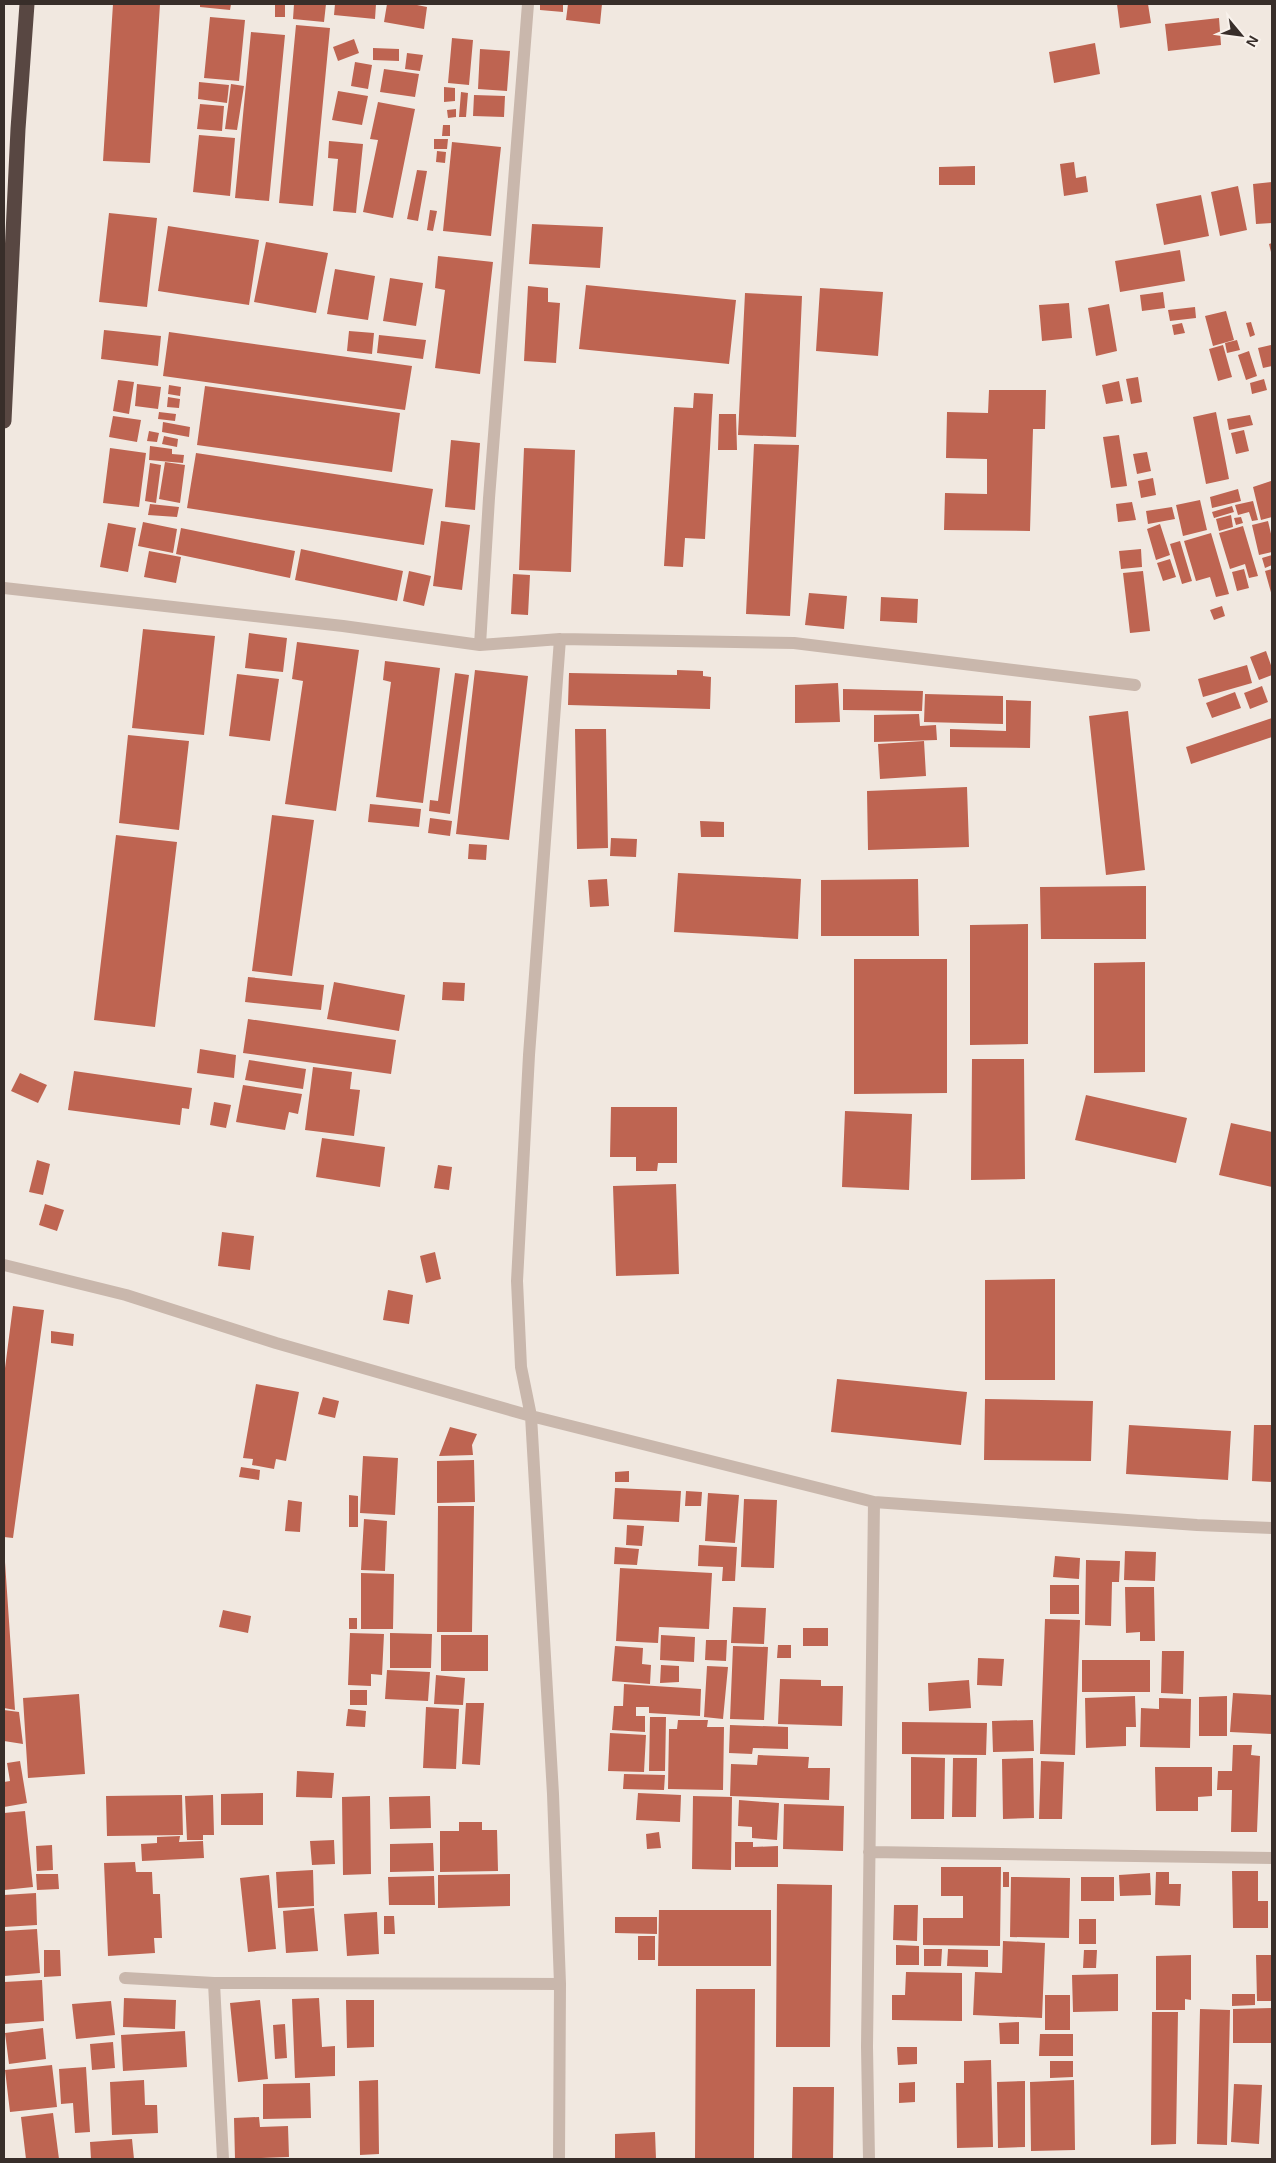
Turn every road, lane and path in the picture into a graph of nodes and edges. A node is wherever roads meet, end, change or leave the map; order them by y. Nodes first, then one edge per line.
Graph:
1 (27, 4) edge
2 (528, 4) edge
3 (4, 421) edge
4 (4, 588) edge
5 (560, 639) junction
6 (480, 645) junction
7 (1135, 685) dead end
8 (4, 1265) edge
9 (531, 1416) junction
10 (874, 1502) junction
11 (1272, 1528) edge
12 (869, 1852) junction
13 (1272, 1858) edge
14 (125, 1978) dead end
15 (214, 1983) junction
16 (560, 1984) junction
17 (223, 2159) edge
18 (559, 2159) edge
19 (869, 2159) edge

1 - 3 highway
2 - 6 street
4 - 6 street
5 - 6 street
5 - 7 street
5 - 9 street
8 - 9 street
9 - 10 street
9 - 16 street
10 - 11 street
10 - 12 street
12 - 13 street
12 - 19 street
14 - 15 street
15 - 16 street
15 - 17 street
16 - 18 street

